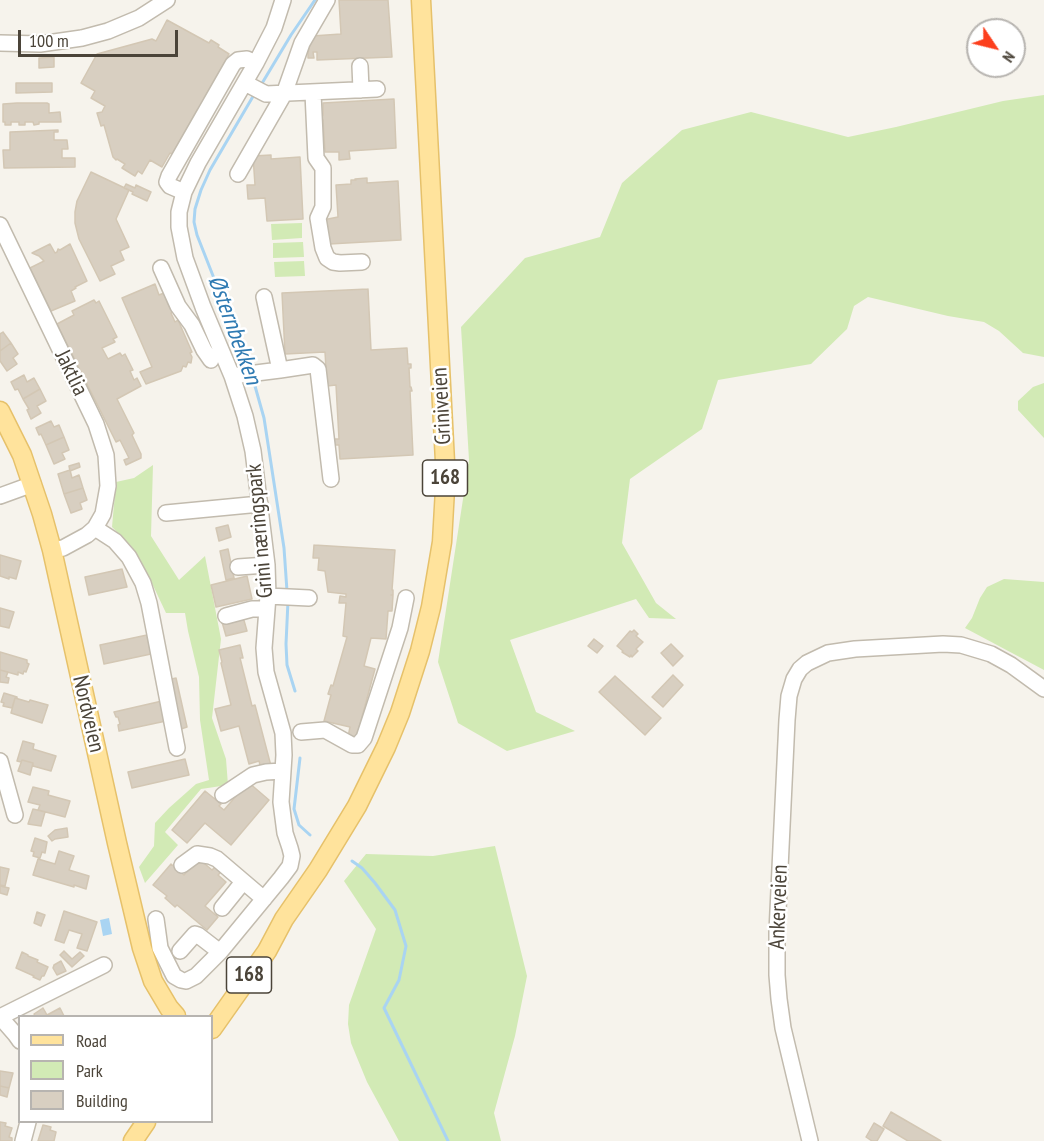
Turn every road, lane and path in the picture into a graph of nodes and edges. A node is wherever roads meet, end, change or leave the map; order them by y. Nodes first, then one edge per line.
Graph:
1 (167, 0) edge
2 (283, 0) edge
3 (327, 0) edge
4 (422, 0) edge
5 (0, 43) edge
6 (256, 63) junction
7 (360, 66) dead end
8 (255, 88) junction
9 (377, 89) dead end
10 (362, 90) junction
11 (313, 93) junction
12 (284, 94) junction
13 (238, 174) dead end
14 (184, 192) junction
15 (0, 225) edge
16 (362, 262) dead end
17 (161, 268) dead end
18 (264, 297) dead end
19 (212, 362) junction
20 (280, 370) junction
21 (244, 374) junction
22 (0, 411) edge
23 (332, 479) dead end
24 (33, 484) junction
25 (0, 496) edge
26 (260, 504) junction
27 (166, 513) dead end
28 (95, 528) junction
29 (52, 550) junction
30 (267, 565) junction
31 (238, 567) dead end
32 (296, 597) dead end
33 (406, 598) dead end
34 (267, 602) junction
35 (226, 615) dead end
36 (1044, 689) edge
37 (301, 732) dead end
38 (177, 748) dead end
39 (0, 761) edge
40 (282, 771) junction
41 (223, 795) dead end
42 (15, 815) dead end
43 (182, 865) dead end
44 (243, 882) junction
45 (264, 899) junction
46 (222, 908) dead end
47 (156, 919) dead end
48 (284, 920) junction
49 (180, 951) dead end
50 (220, 952) junction
51 (104, 965) dead end
52 (174, 1015) edge
53 (207, 1015) edge
54 (0, 1017) edge
55 (213, 1028) edge
56 (18, 1038) edge
57 (28, 1123) edge
58 (130, 1123) edge
59 (145, 1123) edge
60 (23, 1141) edge
61 (119, 1141) edge
62 (133, 1141) edge
63 (810, 1141) edge

1 - 5 street
2 - 6 street, Grini næringspark
3 - 12 street
4 - 48 main road, Griniveien / 168
6 - 8 street, Grini næringspark
6 - 14 street
7 - 10 street
8 - 12 street
8 - 14 street, Grini næringspark
9 - 10 street
10 - 11 street
11 - 12 street
11 - 16 street
12 - 13 street
14 - 19 street, Grini næringspark
15 - 28 street, Jaktlia
17 - 19 street
18 - 20 street
19 - 21 street, Grini næringspark
20 - 21 street
20 - 23 street
21 - 26 street, Grini næringspark
22 - 24 main road, Nordveien
24 - 25 street
24 - 29 main road, Nordveien
26 - 27 street
26 - 30 street, Grini næringspark
28 - 29 street
28 - 38 street
29 - 52 main road, Nordveien
30 - 31 street
30 - 34 street, Grini næringspark
32 - 34 street
33 - 37 street
34 - 35 street
34 - 40 street, Grini næringspark
36 - 63 street, Ankerveien
39 - 42 street
40 - 41 street
40 - 45 street, Grini næringspark
43 - 44 street
44 - 45 street
44 - 46 street
45 - 50 street, Grini næringspark
47 - 50 street, Grini næringspark
48 - 53 main road, Griniveien / 168
48 - 55 main road, Griniveien / 168
49 - 50 street
51 - 54 street
54 - 56 street
57 - 60 street
58 - 61 main road
59 - 62 main road

